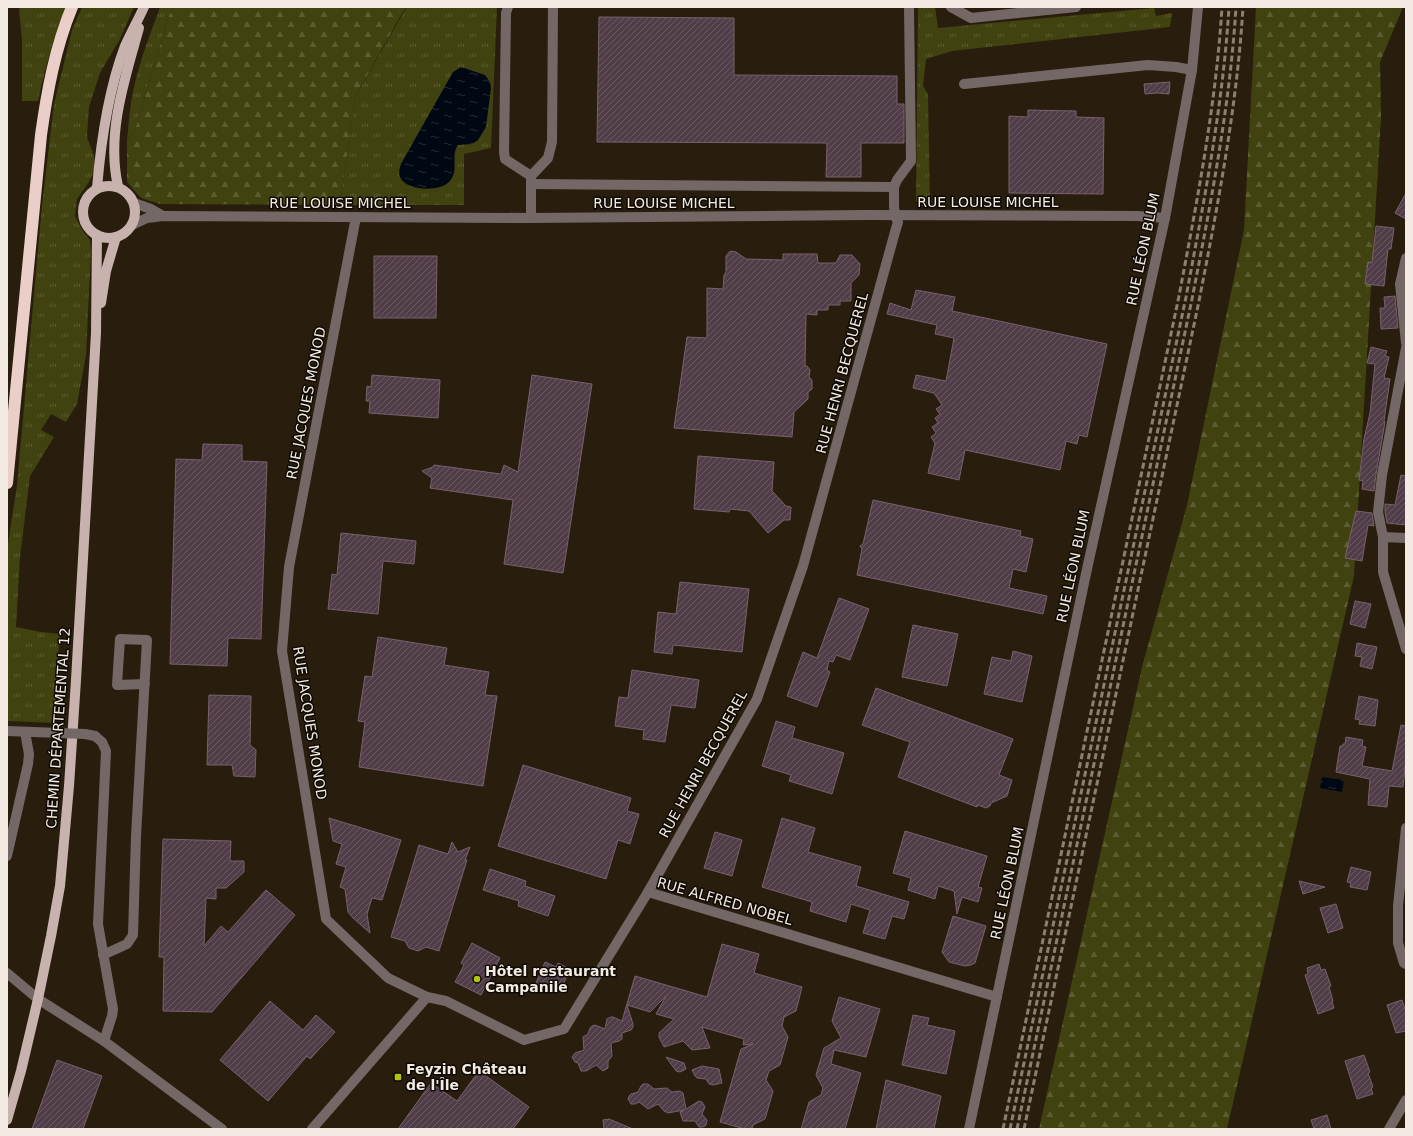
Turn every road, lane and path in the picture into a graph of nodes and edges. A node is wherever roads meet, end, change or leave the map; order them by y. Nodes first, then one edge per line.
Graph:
1 (72, 7) edge
2 (145, 7) edge
3 (508, 7) edge
4 (553, 7) edge
5 (909, 7) edge
6 (951, 7) edge
7 (1076, 7) edge
8 (1198, 7) edge
9 (1192, 70) junction
10 (964, 84) dead end
11 (531, 180) junction
12 (118, 186) junction
13 (894, 187) junction
14 (97, 188) junction
15 (134, 203) junction
16 (163, 216) junction
17 (895, 216) junction
18 (356, 217) junction
19 (531, 218) junction
20 (1165, 218) junction
21 (132, 224) junction
22 (97, 235) junction
23 (116, 237) junction
24 (1406, 258) edge
25 (1404, 298) edge
26 (96, 332) junction
27 (1406, 343) edge
28 (1406, 348) edge
29 (7, 484) edge
30 (1383, 537) junction
31 (1406, 538) edge
32 (1406, 650) edge
33 (144, 684) junction
34 (7, 731) edge
35 (25, 732) junction
36 (1406, 828) edge
37 (7, 856) edge
38 (648, 892) junction
39 (103, 955) junction
40 (1406, 964) edge
41 (7, 973) edge
42 (427, 997) junction
43 (997, 997) junction
44 (38, 999) junction
45 (104, 1041) junction
46 (1406, 1100) edge
47 (7, 1120) edge
48 (222, 1129) edge
49 (312, 1129) edge
50 (969, 1129) edge
51 (1389, 1129) edge

1 - 29 highway
2 - 12 main road
2 - 14 main road
3 - 11 street
4 - 11 street
5 - 13 street
6 - 7 street
8 - 9 street, RUE LÉON BLUM
9 - 10 street
9 - 20 street, RUE LÉON BLUM
11 - 13 street
11 - 19 street
12 - 14 main road
12 - 15 main road
13 - 17 street, RUE HENRI BECQUEREL
14 - 22 main road
15 - 16 street, RUE LOUISE MICHEL
15 - 21 main road
16 - 18 street, RUE LOUISE MICHEL
16 - 21 street, RUE LOUISE MICHEL
17 - 19 street, RUE LOUISE MICHEL
17 - 20 street, RUE LOUISE MICHEL
17 - 38 street, RUE HENRI BECQUEREL
18 - 19 street, RUE LOUISE MICHEL
18 - 42 street, RUE JACQUES MONOD
20 - 43 street, RUE LÉON BLUM
21 - 23 main road
22 - 23 main road
22 - 26 main road
23 - 26 main road
24 - 25 street
25 - 27 street
26 - 44 main road, CHEMIN DÉPARTEMENTAL 12
28 - 30 street
30 - 31 street
30 - 32 street
33 - 33 street
33 - 39 street
34 - 35 street, bridge
35 - 37 street
35 - 39 street, bridge
36 - 40 street
38 - 42 street, RUE ALFRED NOBEL
38 - 43 street, RUE ALFRED NOBEL
39 - 45 street
41 - 44 street
42 - 49 street
43 - 50 street, RUE LÉON BLUM
44 - 45 street
44 - 47 main road, CHEMIN DÉPARTEMENTAL 12
45 - 48 street
46 - 51 street

